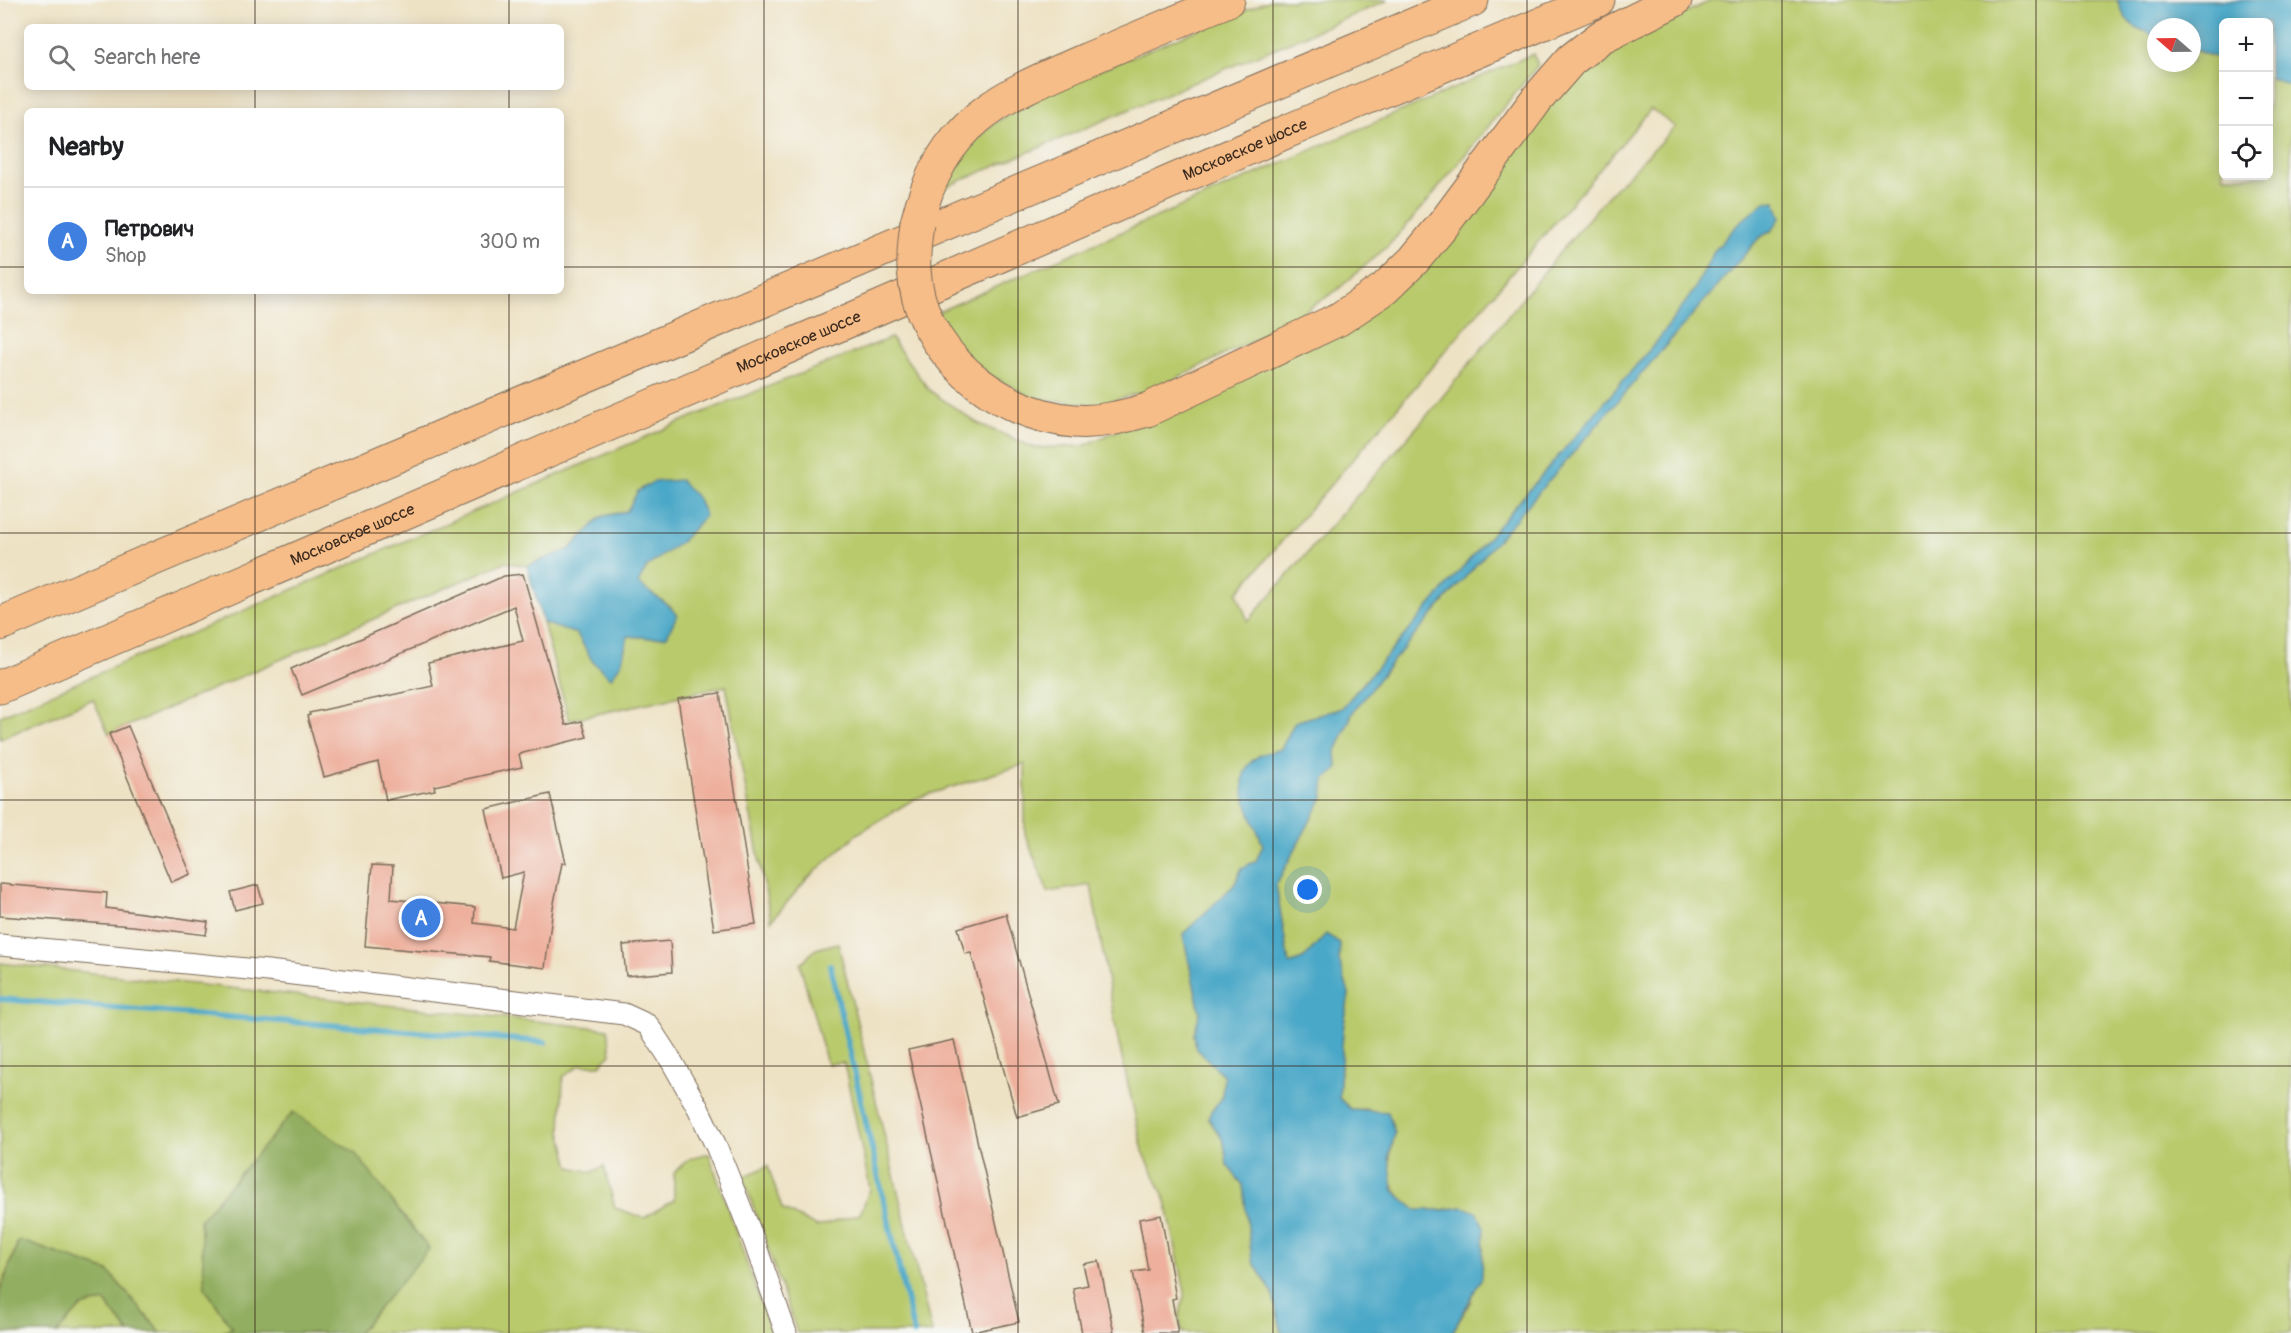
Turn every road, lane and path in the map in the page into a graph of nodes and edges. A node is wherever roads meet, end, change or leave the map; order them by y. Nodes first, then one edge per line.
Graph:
1 (1228, 0) edge
2 (1472, 0) edge
3 (1598, 0) edge
4 (1675, 0) edge
5 (0, 624) edge
6 (0, 687) edge
7 (0, 945) edge
8 (786, 1333) edge

1 - 4 highway, bridge
2 - 5 highway
3 - 6 highway, Московское шоссе
7 - 8 street

